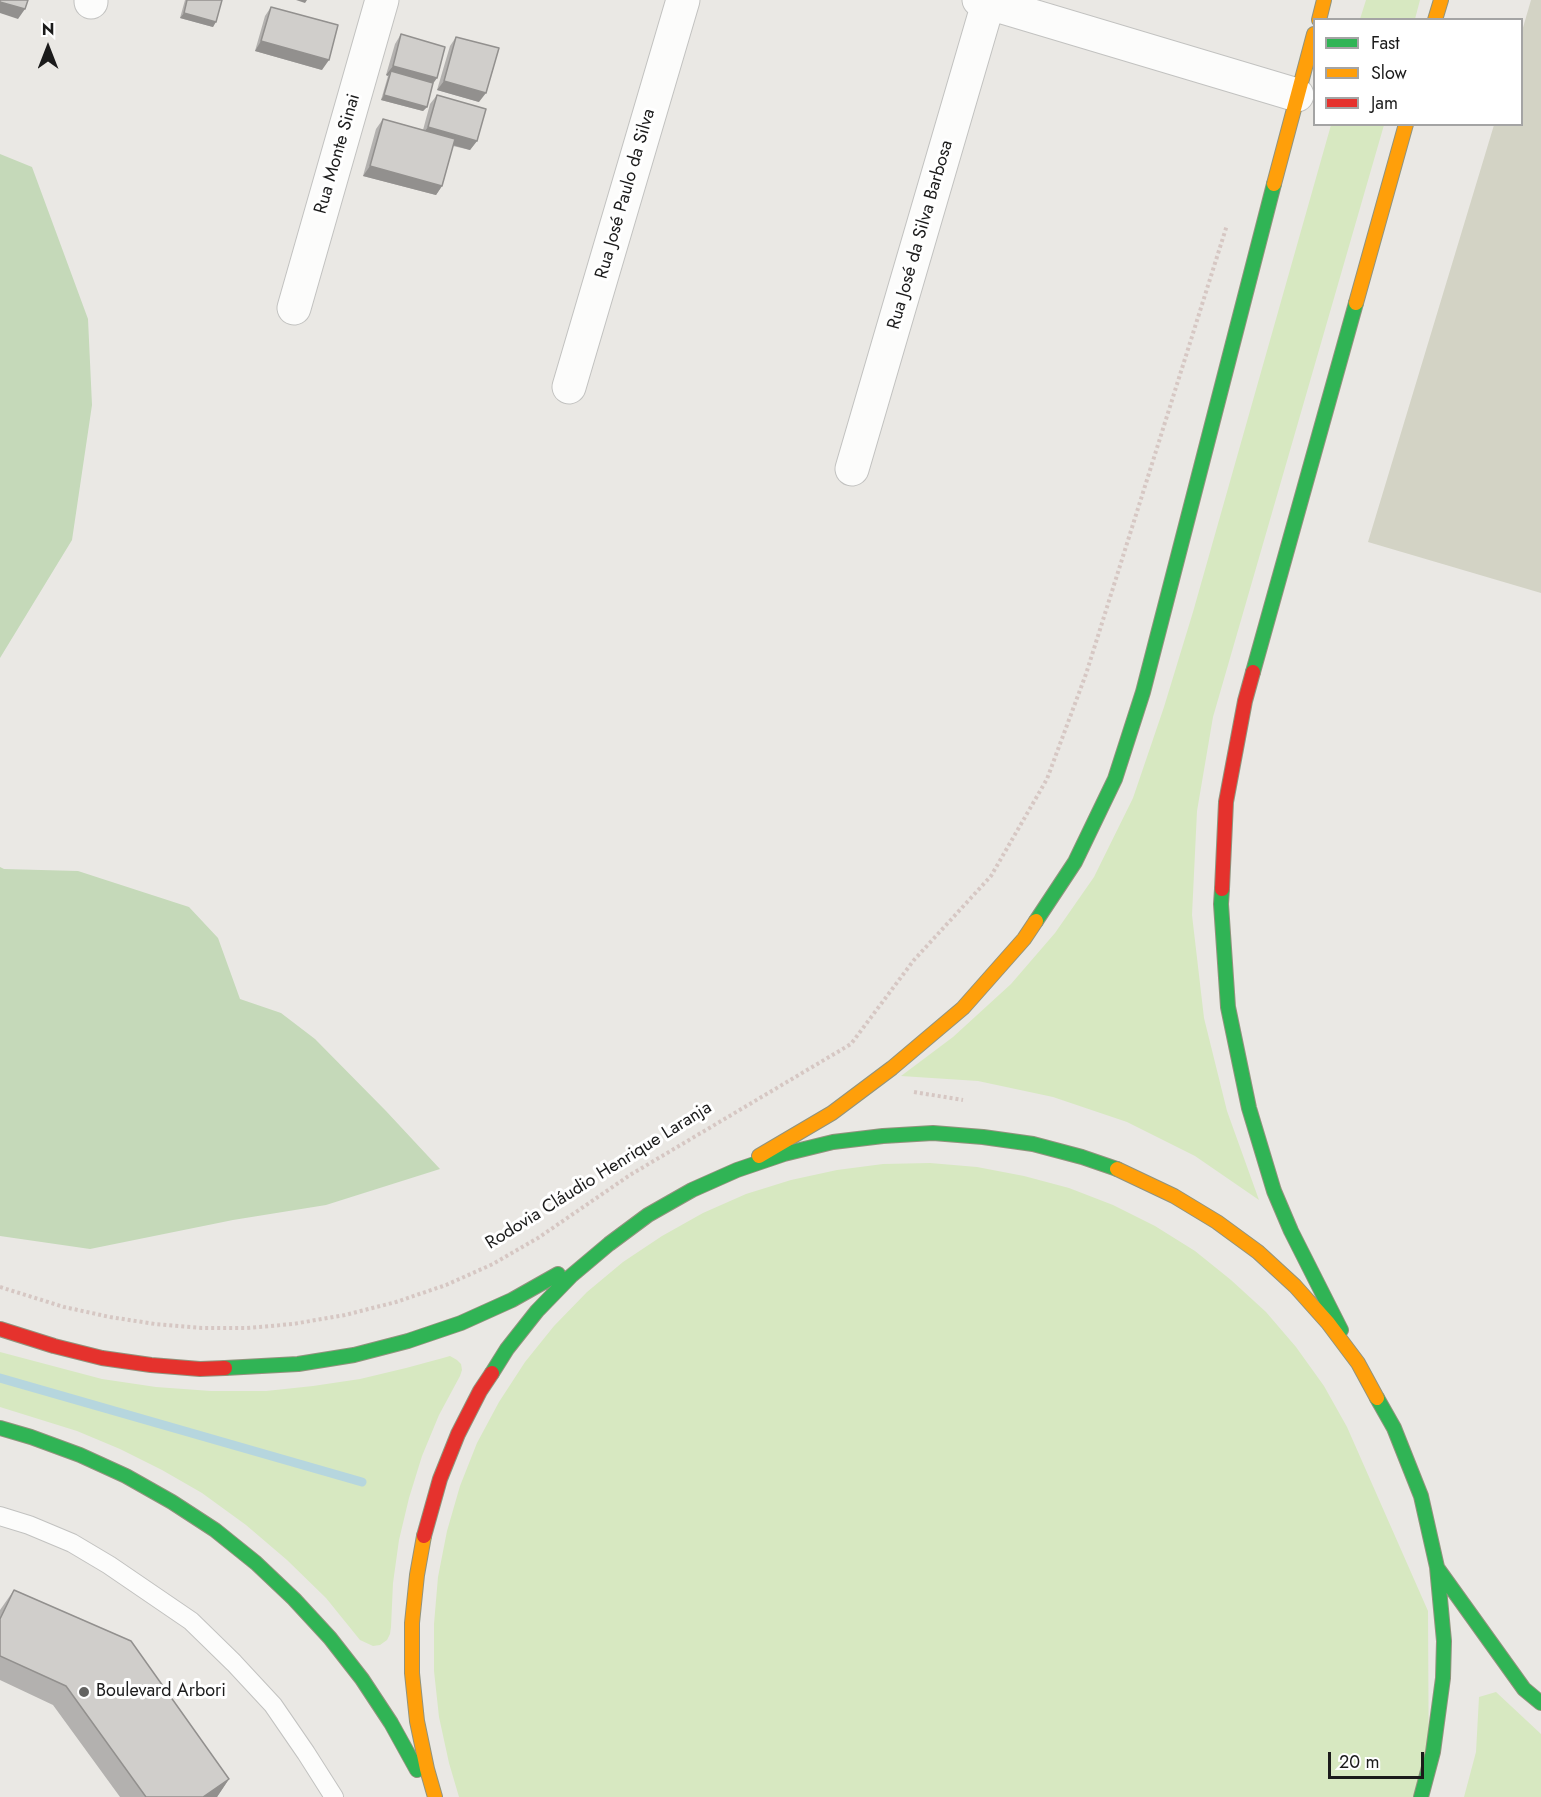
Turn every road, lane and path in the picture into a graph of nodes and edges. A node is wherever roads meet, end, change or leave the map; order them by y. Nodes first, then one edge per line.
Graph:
1 (382, 0) edge
2 (683, 0) edge
3 (1324, 0) edge
4 (1441, 0) edge
5 (986, 1) edge
6 (1320, 18) edge
7 (1436, 18) edge
8 (1313, 38) edge
9 (1297, 95) junction
10 (1405, 126) edge
11 (1227, 223) dead end
12 (294, 308) dead end
13 (569, 387) dead end
14 (852, 469) dead end
15 (737, 1170) junction
16 (609, 1244) junction
17 (0, 1287) edge
18 (0, 1329) edge
19 (1358, 1363) junction
20 (0, 1428) edge
21 (0, 1516) edge
22 (1437, 1567) junction
23 (1541, 1703) edge
24 (334, 1797) edge
25 (433, 1797) edge
26 (1421, 1797) edge

1 - 12 street, Rua Monte Sinai
2 - 13 street, Rua José Paulo da Silva
3 - 6 main road
4 - 7 main road
5 - 9 street
5 - 14 street, Rua José da Silva Barbosa
8 - 9 main road
9 - 15 main road
10 - 19 main road
11 - 17 path, Rodovia Cláudio Henrique Laranja
15 - 16 main road
15 - 19 main road
16 - 18 main road
16 - 25 main road
19 - 22 main road
20 - 25 main road
21 - 24 lane
22 - 23 main road
22 - 26 main road

